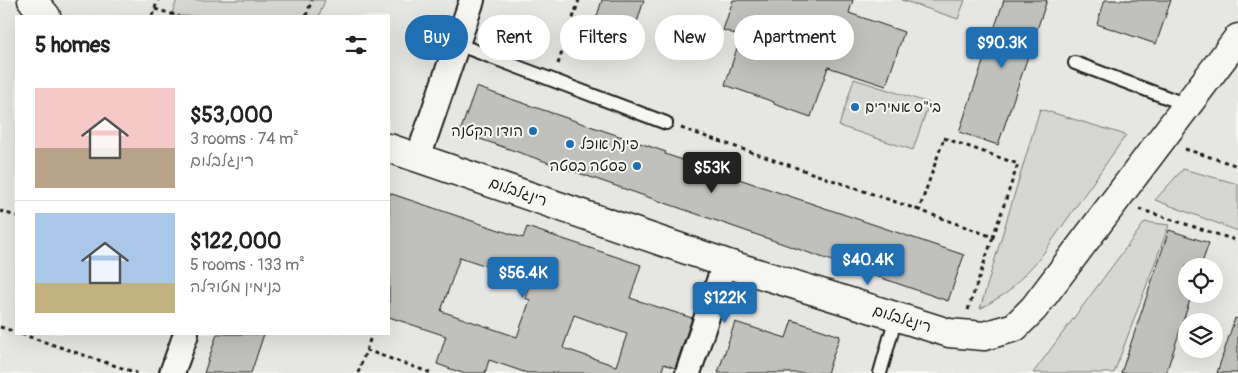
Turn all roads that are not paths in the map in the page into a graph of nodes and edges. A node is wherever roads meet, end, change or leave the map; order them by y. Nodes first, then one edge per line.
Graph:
1 (32, 0) edge
2 (472, 0) edge
3 (45, 15) edge
4 (467, 15) edge
5 (1238, 38) edge
6 (468, 48) edge
7 (452, 60) edge
8 (1075, 63) dead end
9 (1187, 105) junction
10 (666, 123) road end
11 (390, 148) edge
12 (418, 158) junction
13 (725, 263) junction
14 (896, 317) junction
15 (186, 335) edge
16 (172, 373) edge
17 (688, 373) edge
18 (880, 373) edge

1 - 3 street
2 - 4 street
5 - 9 street, רינגלבלום
6 - 10 lane
7 - 12 street
8 - 9 lane
9 - 14 street, רינגלבלום
11 - 12 street, רינגלבלום
12 - 13 street, רינגלבלום
13 - 14 street, רינגלבלום
13 - 17 street
14 - 18 lane
15 - 16 street

